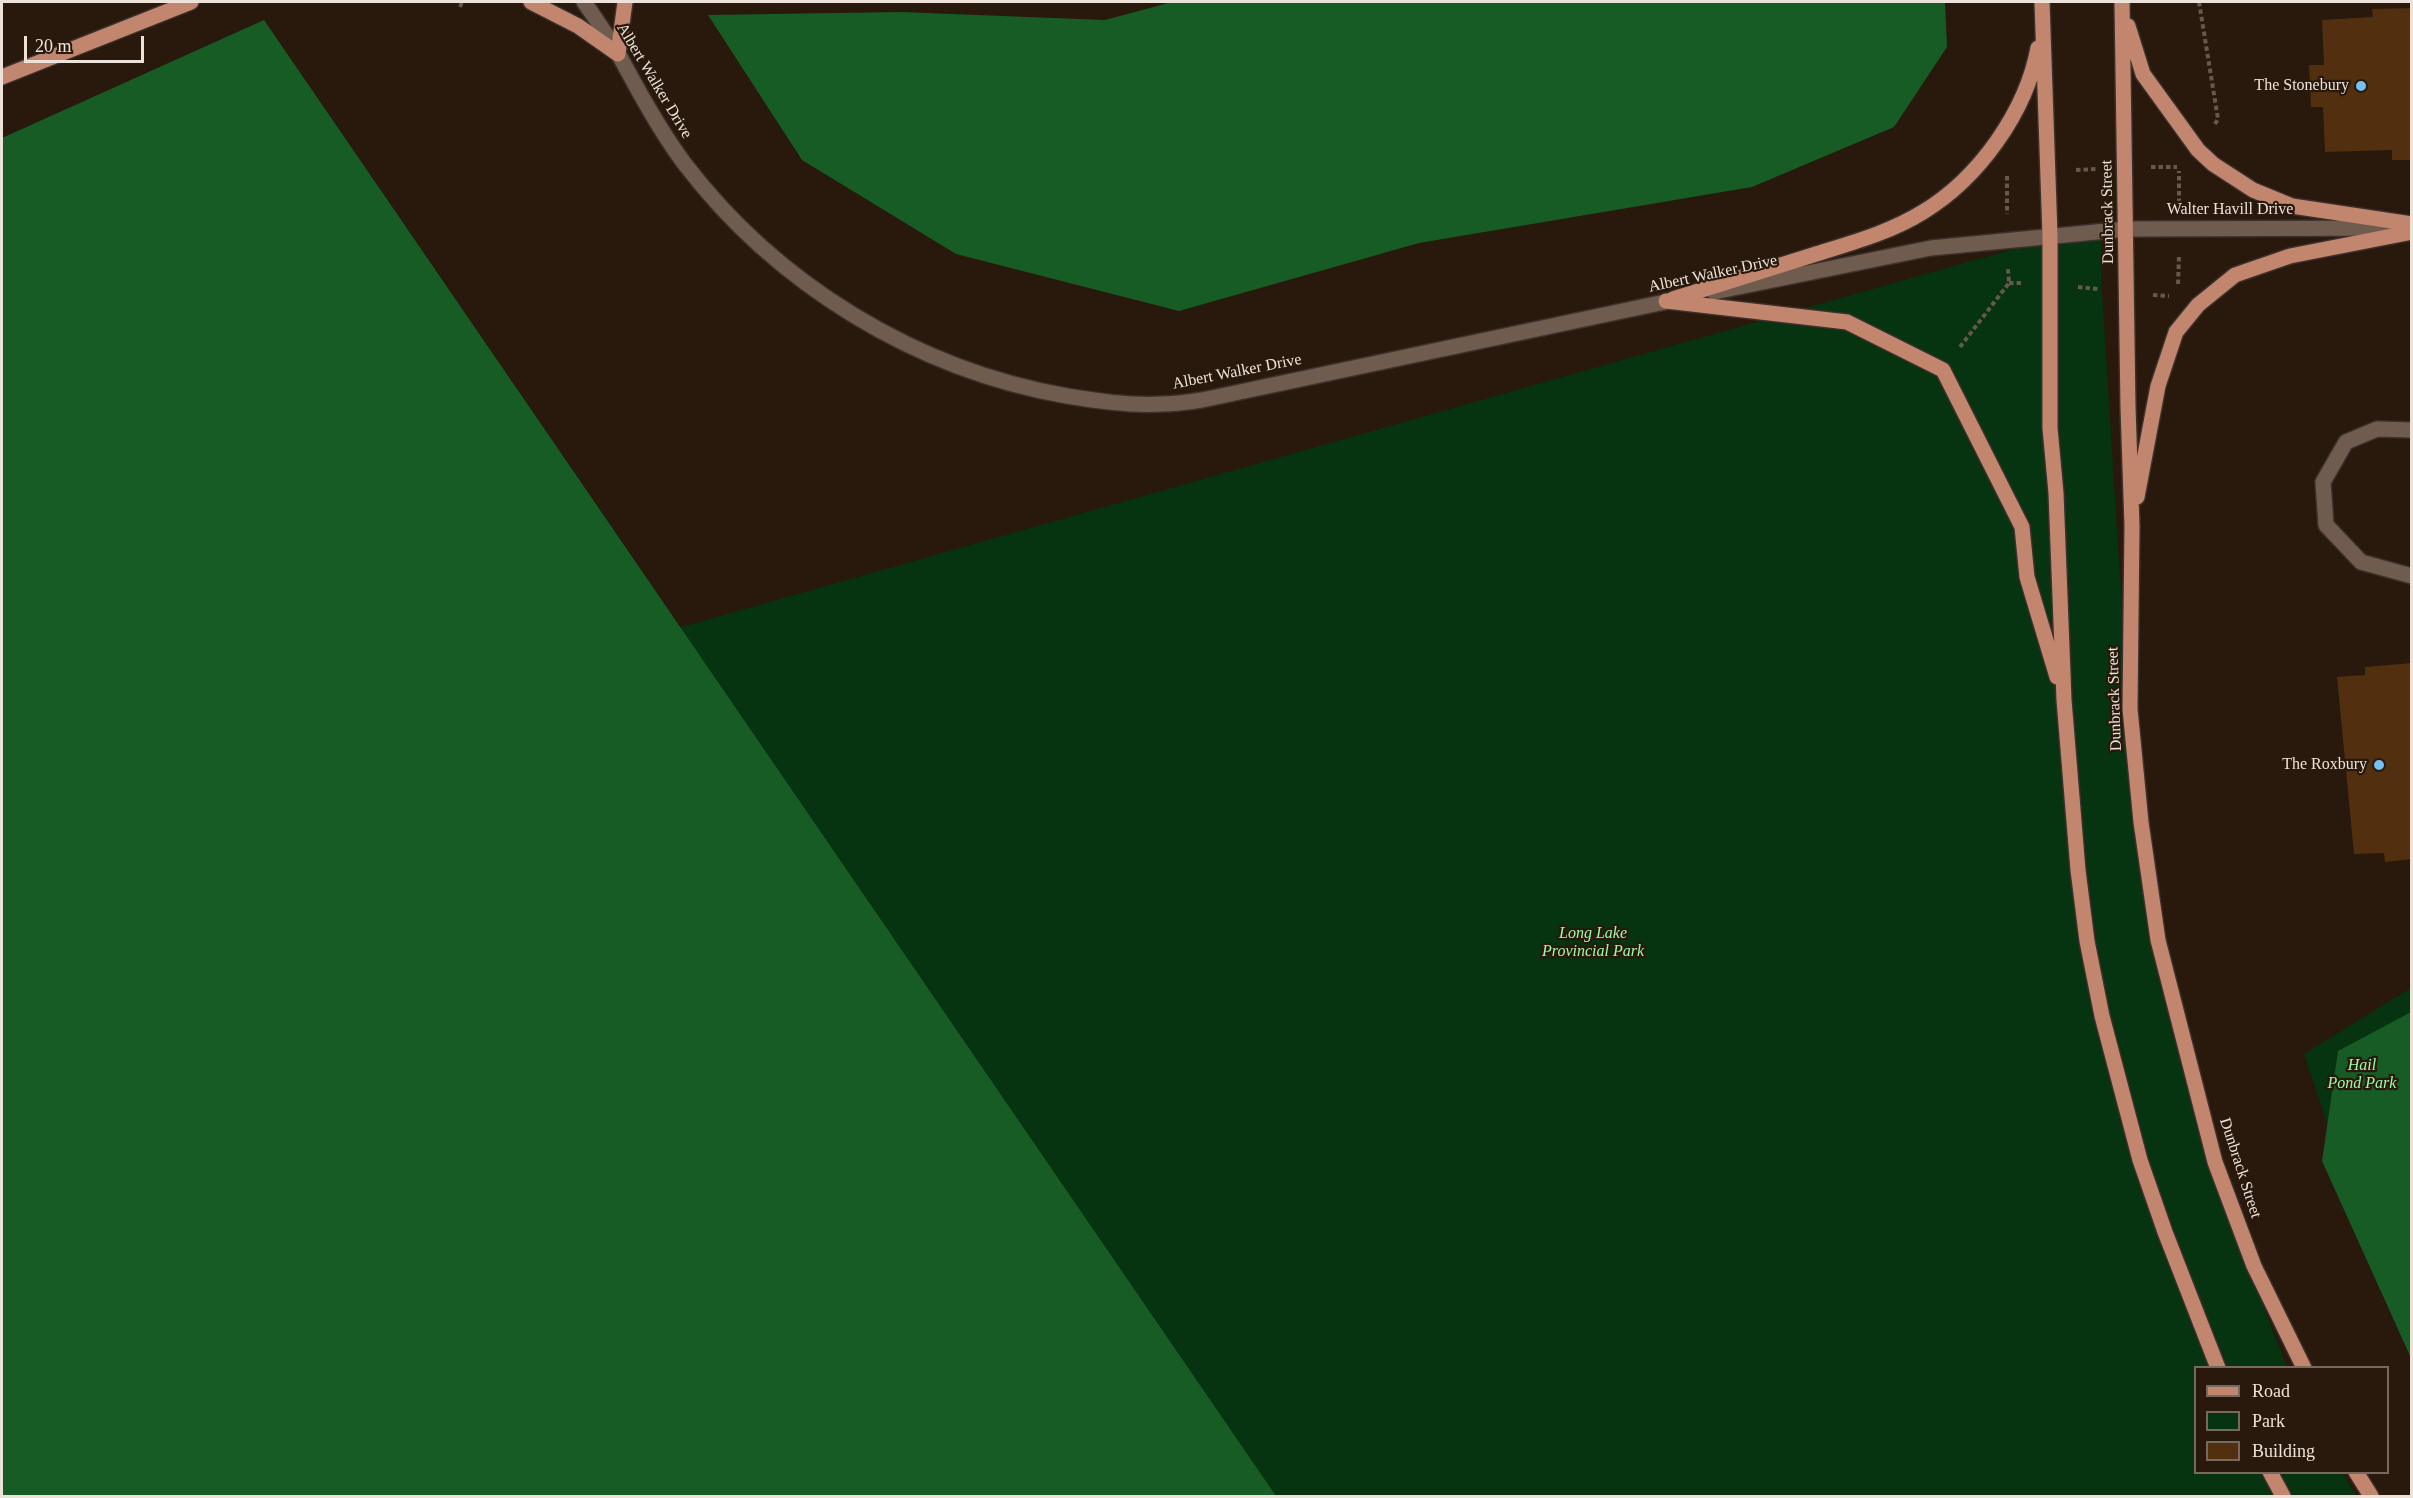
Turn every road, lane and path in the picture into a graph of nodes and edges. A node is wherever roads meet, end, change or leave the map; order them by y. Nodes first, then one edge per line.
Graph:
1 (191, 2) edge
2 (531, 2) edge
3 (584, 2) edge
4 (625, 2) edge
5 (2042, 2) edge
6 (2122, 2) edge
7 (2199, 2) edge
8 (2042, 27) junction
9 (618, 54) junction
10 (2, 77) edge
11 (2198, 150) junction
12 (2412, 228) edge
13 (2127, 229) junction
14 (2050, 236) junction
15 (1666, 301) junction
16 (2412, 430) edge
17 (2132, 526) junction
18 (2412, 576) edge
19 (2064, 700) junction
20 (2217, 1366) edge
21 (2303, 1366) edge
22 (2271, 1474) edge
23 (2357, 1474) edge
24 (2283, 1497) edge
25 (2371, 1497) edge

1 - 10 main road
2 - 9 main road
3 - 9 street, Albert Walker Drive
4 - 9 main road
5 - 8 main road
6 - 11 main road
6 - 13 main road, Dunbrack Street
7 - 11 path
8 - 14 main road
8 - 15 main road
9 - 15 street, Albert Walker Drive
11 - 12 main road
12 - 13 street, Walter Havill Drive
12 - 17 main road
13 - 14 street, Walter Havill Drive
13 - 17 main road, Dunbrack Street
14 - 15 street, Albert Walker Drive
14 - 19 main road
15 - 19 main road
16 - 18 street
17 - 21 main road, Dunbrack Street
19 - 20 main road
22 - 24 main road
23 - 25 main road

